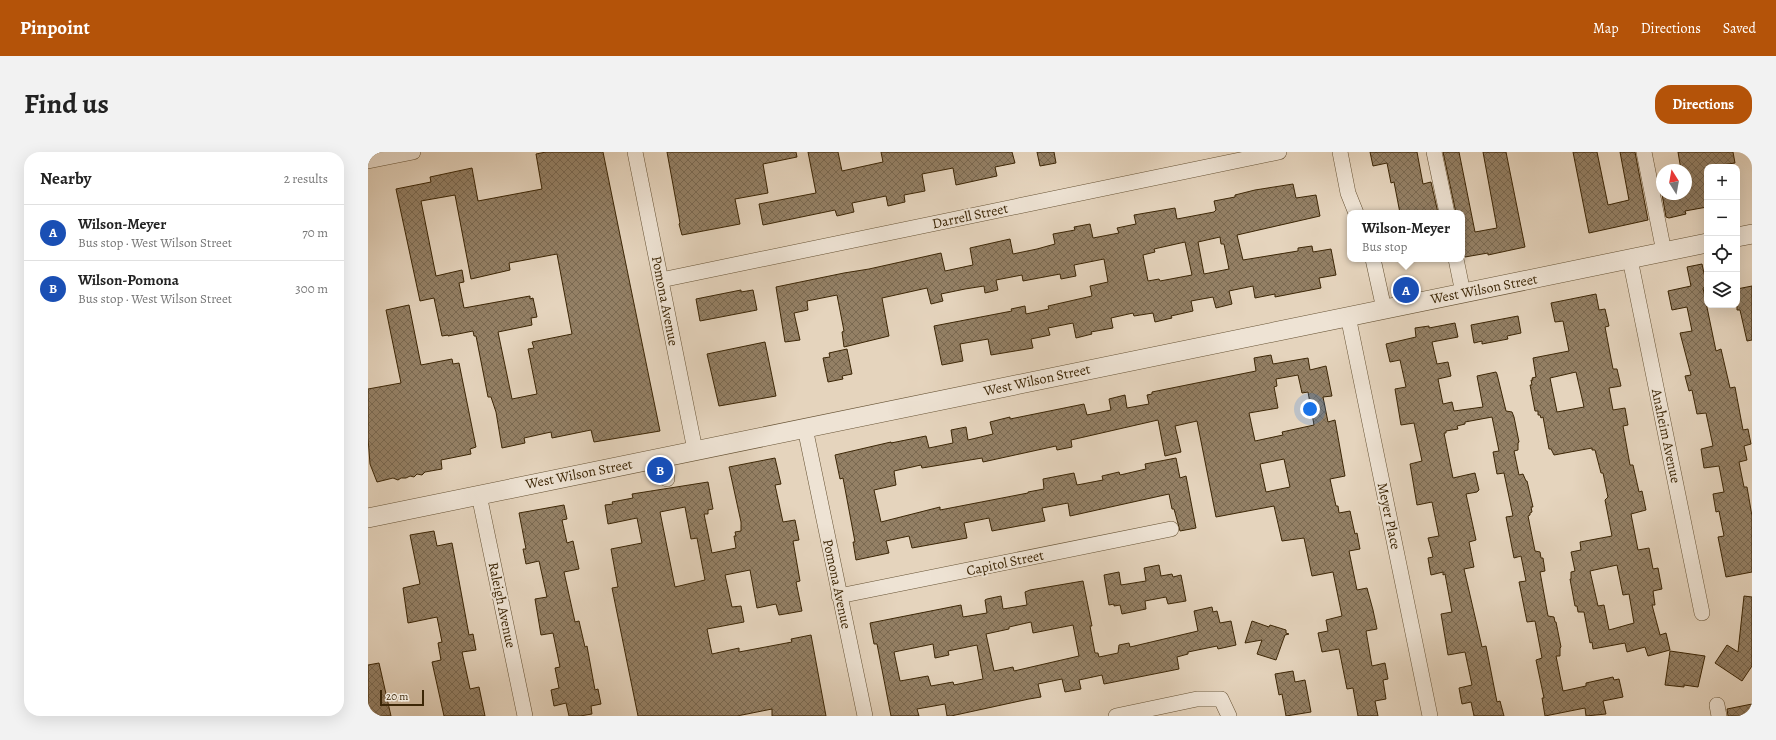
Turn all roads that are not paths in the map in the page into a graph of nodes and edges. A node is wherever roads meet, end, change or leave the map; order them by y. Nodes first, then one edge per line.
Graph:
1 (413, 152) edge
2 (635, 152) edge
3 (1279, 152) edge
4 (1340, 152) edge
5 (1434, 152) edge
6 (1644, 152) edge
7 (368, 161) edge
8 (1355, 210) edge
9 (1446, 210) edge
10 (1752, 234) edge
11 (1740, 236) edge
12 (1704, 244) edge
13 (1664, 252) junction
14 (1630, 259) junction
15 (1373, 262) edge
16 (1457, 262) edge
17 (661, 280) junction
18 (1464, 293) junction
19 (1384, 309) junction
20 (1348, 316) junction
21 (805, 428) junction
22 (695, 450) junction
23 (663, 457) junction
24 (667, 479) dead end
25 (479, 495) junction
26 (368, 518) edge
27 (1171, 528) dead end
28 (839, 596) junction
29 (1702, 613) dead end
30 (525, 716) edge
31 (865, 716) edge
32 (1116, 716) edge
33 (1229, 716) edge
34 (1430, 716) edge

1 - 7 street
2 - 17 street, Pomona Avenue
3 - 17 street, Darrell Street
4 - 8 street
5 - 9 street
6 - 13 street
10 - 11 street
12 - 13 street, West Wilson Street
13 - 14 street, West Wilson Street
14 - 18 street, West Wilson Street
14 - 29 street, Anaheim Avenue
15 - 19 street
16 - 18 street
17 - 22 street, Pomona Avenue
18 - 19 street, West Wilson Street
19 - 20 street, West Wilson Street
20 - 21 street, West Wilson Street
20 - 34 street, Meyer Place
21 - 22 street, West Wilson Street
21 - 28 street, Pomona Avenue
22 - 23 street, West Wilson Street
23 - 24 street
23 - 25 street, West Wilson Street
25 - 26 street, West Wilson Street
25 - 30 street, Raleigh Avenue
27 - 28 street, Capitol Street
28 - 31 street, Pomona Avenue
32 - 33 street

